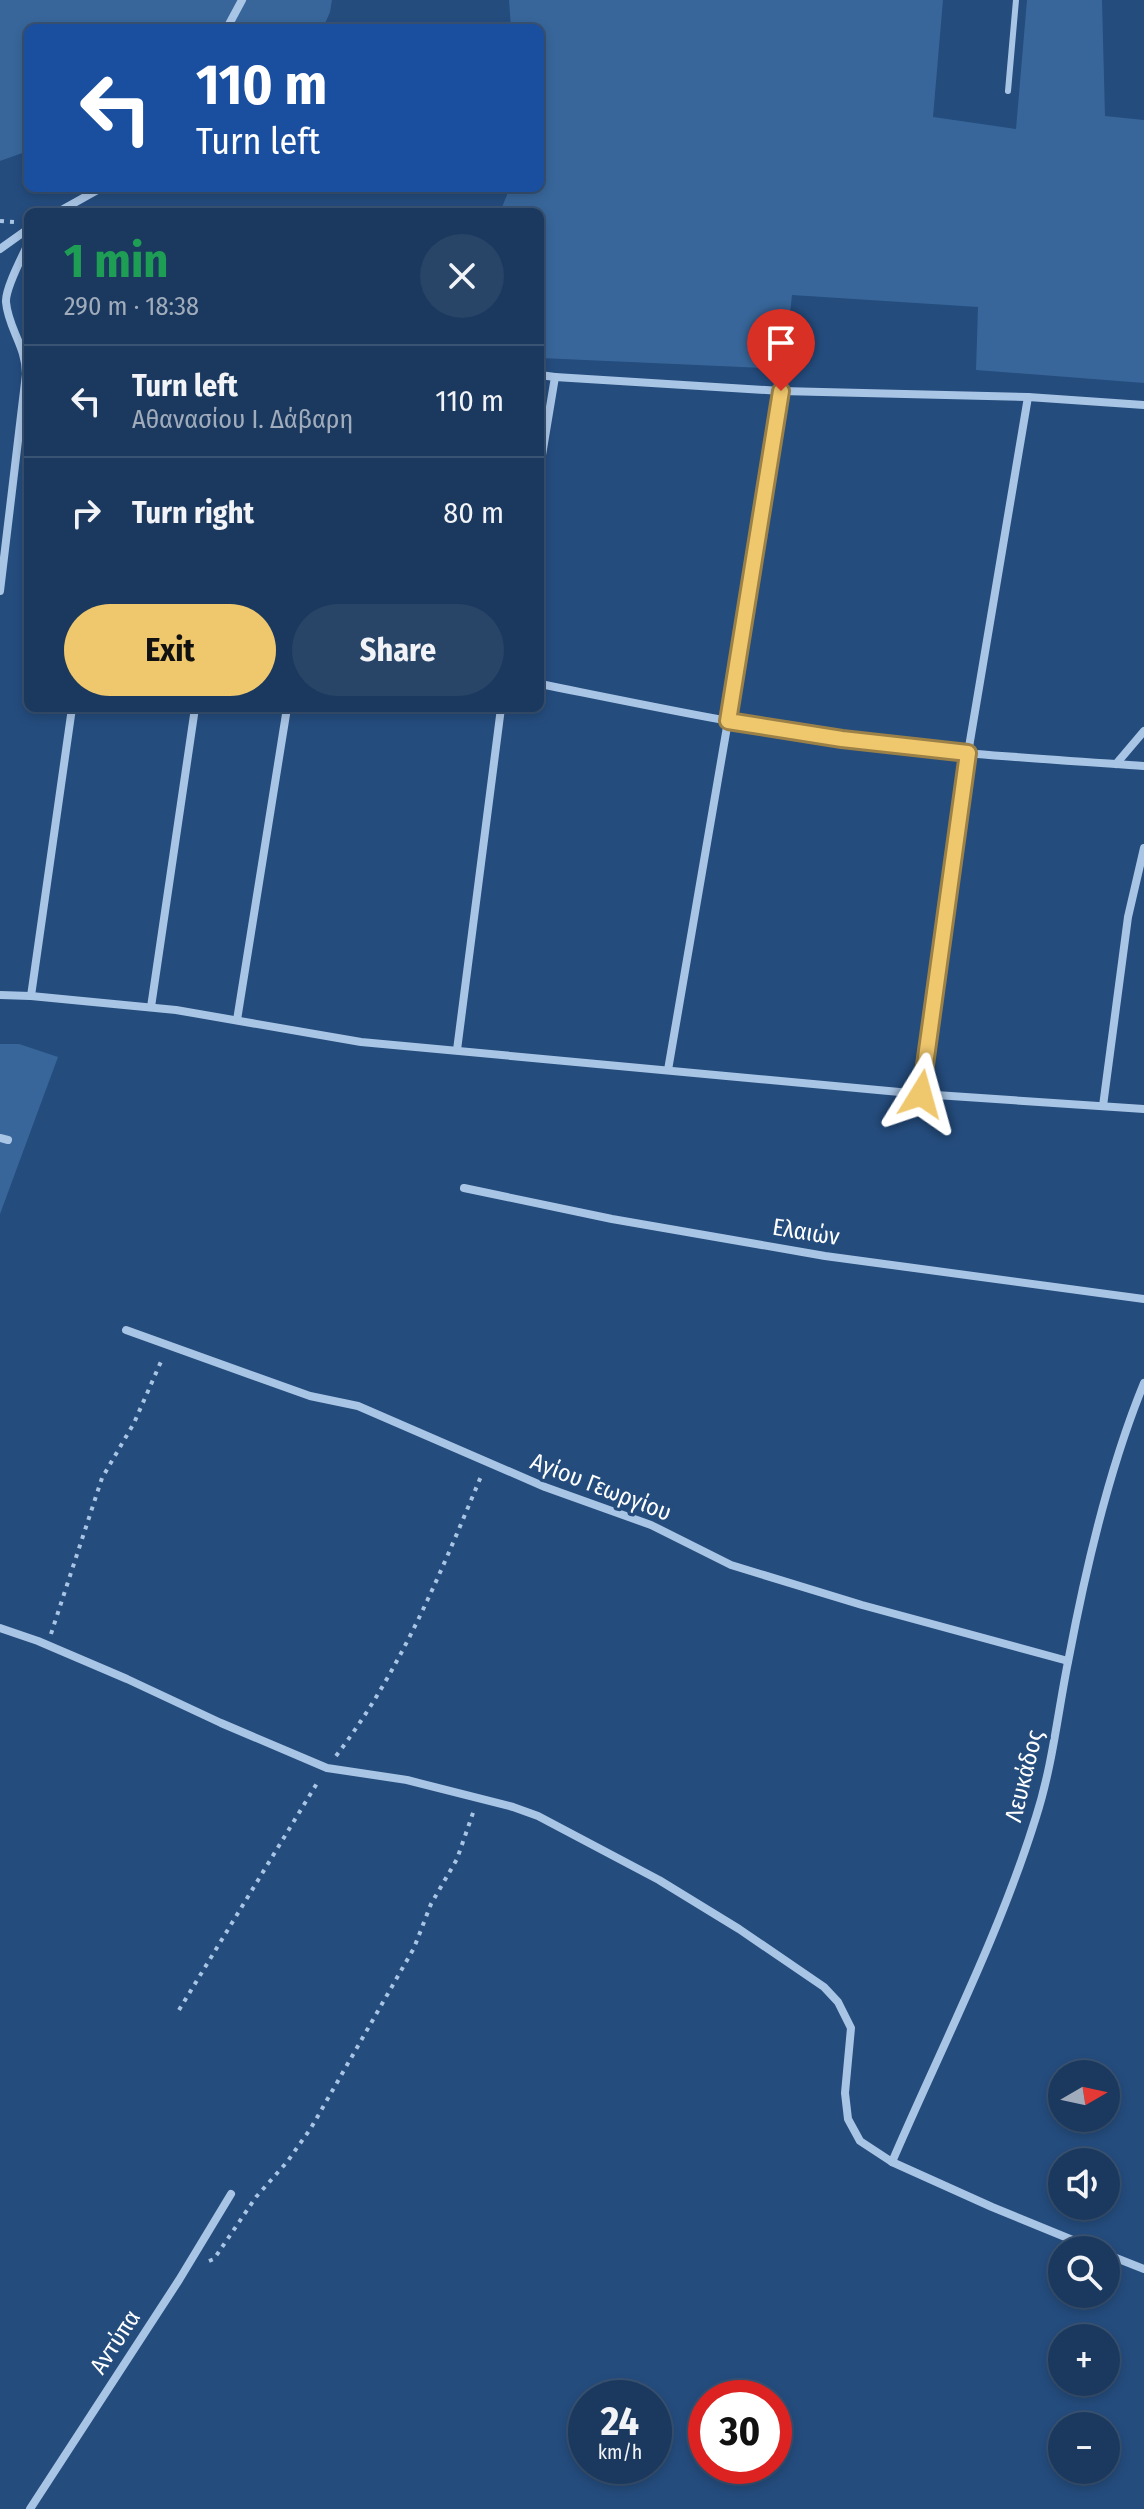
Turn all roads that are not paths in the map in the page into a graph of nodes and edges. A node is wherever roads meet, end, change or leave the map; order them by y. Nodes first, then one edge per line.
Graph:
1 (242, 0) edge
2 (1016, 0) edge
3 (229, 24) edge
4 (1008, 91) dead end
5 (94, 192) edge
6 (65, 208) edge
7 (24, 232) edge
8 (0, 249) edge
9 (24, 254) edge
10 (24, 352) edge
11 (544, 376) edge
12 (555, 377) junction
13 (24, 382) edge
14 (781, 391) junction
15 (1028, 397) junction
16 (1144, 405) edge
17 (544, 443) edge
18 (0, 591) edge
19 (544, 685) edge
20 (71, 712) edge
21 (194, 712) edge
22 (286, 712) edge
23 (500, 712) edge
24 (728, 721) junction
25 (1144, 731) edge
26 (968, 753) junction
27 (1116, 764) junction
28 (1144, 766) edge
29 (1144, 848) edge
30 (0, 995) edge
31 (31, 996) junction
32 (151, 1007) junction
33 (237, 1020) junction
34 (457, 1050) junction
35 (668, 1070) junction
36 (921, 1094) junction
37 (1103, 1106) junction
38 (1144, 1109) edge
39 (464, 1188) dead end
40 (1144, 1299) edge
41 (126, 1330) dead end
42 (1144, 1383) edge
43 (0, 1628) edge
44 (1068, 1661) junction
45 (892, 2162) junction
46 (231, 2194) dead end
47 (1063, 2236) edge
48 (1120, 2260) edge
49 (1144, 2269) edge
50 (30, 2509) edge

1 - 3 street
2 - 4 lane
5 - 6 street
7 - 8 street
9 - 10 street
11 - 12 street
12 - 14 street
12 - 17 street
13 - 18 street
14 - 15 street
14 - 24 street
15 - 16 street
15 - 26 street
19 - 24 street
20 - 31 street
21 - 32 street
22 - 33 street
23 - 34 street
24 - 26 street
24 - 35 street
25 - 27 street
26 - 27 street
26 - 36 street
27 - 28 street
29 - 37 street
30 - 31 street
31 - 32 street
32 - 33 street
33 - 34 street
34 - 35 street
35 - 36 street
36 - 37 street
37 - 38 street
39 - 40 street, Ελαιών
41 - 44 street, Αγίου Γεωργίου
42 - 44 street, Λευκάδος
43 - 45 street
44 - 45 street, Λευκάδος
45 - 47 street
46 - 50 street, Αντύπα
48 - 49 street

